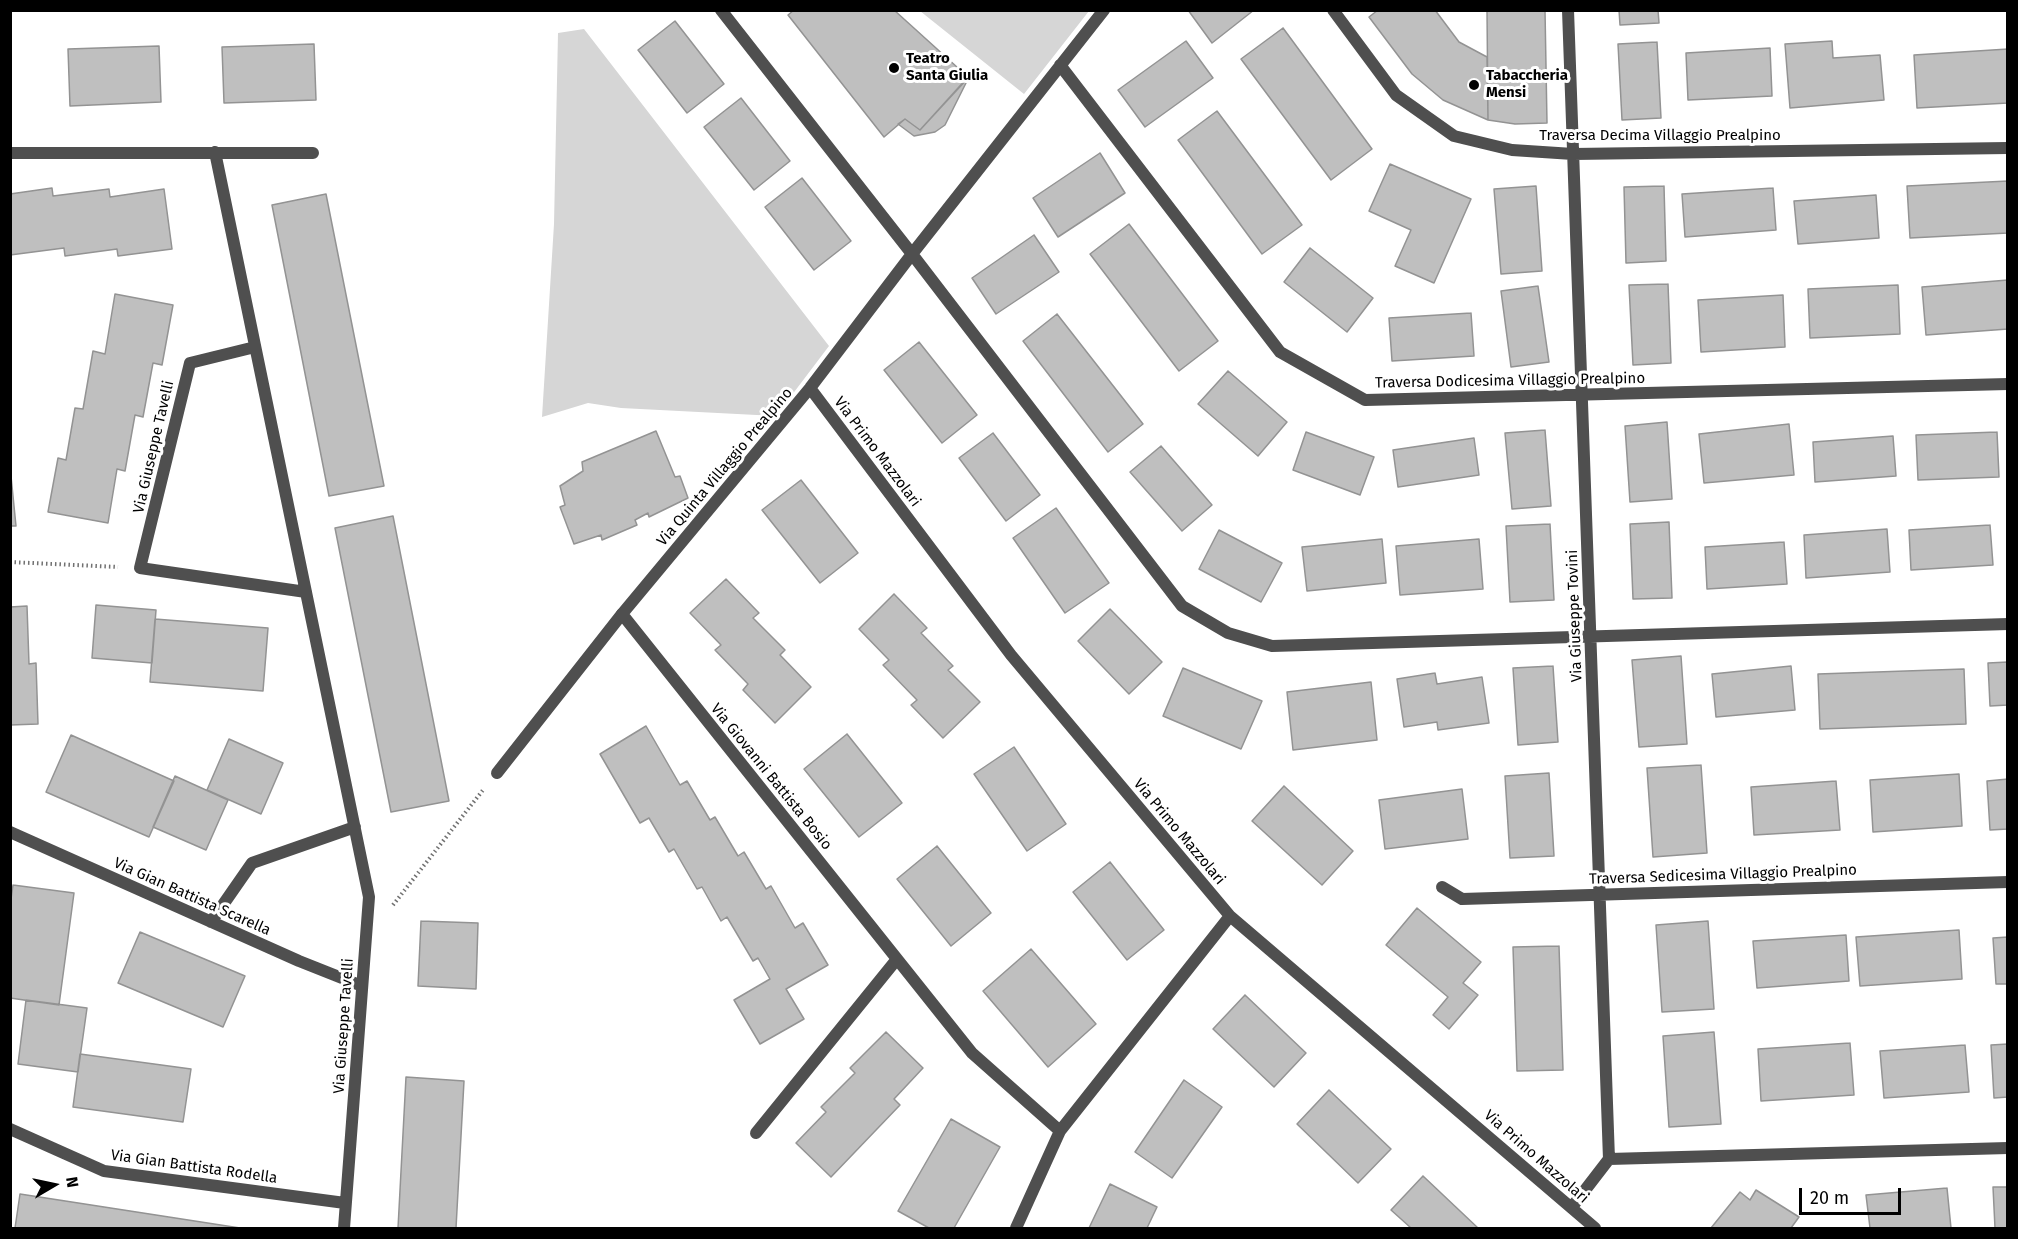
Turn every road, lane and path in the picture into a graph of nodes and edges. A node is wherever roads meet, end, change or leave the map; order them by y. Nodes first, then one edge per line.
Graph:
1 (721, 10) edge
2 (1104, 10) edge
3 (1333, 10) edge
4 (1568, 10) edge
5 (1060, 64) junction
6 (2007, 148) edge
7 (214, 152) junction
8 (10, 153) edge
9 (313, 153) dead end
10 (1573, 154) junction
11 (912, 254) junction
12 (255, 347) junction
13 (2007, 384) edge
14 (810, 388) junction
15 (1583, 394) junction
16 (10, 562) edge
17 (141, 568) junction
18 (306, 592) junction
19 (622, 614) junction
20 (2007, 624) edge
21 (1591, 635) junction
22 (497, 773) joint
23 (355, 827) junction
24 (10, 832) edge
25 (2007, 882) edge
26 (1442, 887) dead end
27 (1600, 893) junction
28 (1230, 916) junction
29 (212, 922) junction
30 (366, 940) junction
31 (897, 959) junction
32 (362, 986) junction
33 (10, 1129) edge
34 (1060, 1131) junction
35 (756, 1133) dead end
36 (2007, 1148) edge
37 (1609, 1159) junction
38 (345, 1203) junction
39 (1572, 1207) junction
40 (344, 1228) edge
41 (1016, 1228) edge
42 (1595, 1228) edge

1 - 11 street
2 - 5 street, Via Quinta Villaggio Prealpino
3 - 10 street, Traversa Decima Villaggio Prealpino
4 - 10 street, Via Giuseppe Tovini
5 - 11 street, Via Quinta Villaggio Prealpino
5 - 15 street, Traversa Dodicesima Villaggio Prealpino
6 - 10 street, Traversa Decima Villaggio Prealpino
7 - 8 street
7 - 9 street
7 - 12 street, Via Giuseppe Tavelli
10 - 15 street, Via Giuseppe Tovini
11 - 14 street, Via Quinta Villaggio Prealpino
11 - 21 street
12 - 17 street, Via Giuseppe Tavelli
12 - 18 street, Via Giuseppe Tavelli
13 - 15 street, Traversa Dodicesima Villaggio Prealpino
14 - 19 street, Via Quinta Villaggio Prealpino
14 - 28 street, Via Primo Mazzolari
15 - 21 street, Via Giuseppe Tovini
16 - 17 path
17 - 18 street
18 - 23 street, Via Giuseppe Tavelli
19 - 22 street, Via Quinta Villaggio Prealpino
19 - 31 street, Via Giovanni Battista Bosio
20 - 21 street
21 - 27 street, Via Giuseppe Tovini
22 - 30 path
23 - 29 street
23 - 30 street, Via Giuseppe Tavelli
24 - 29 street, Via Gian Battista Scarella
25 - 27 street, Traversa Sedicesima Villaggio Prealpino
26 - 27 street, Traversa Sedicesima Villaggio Prealpino
27 - 37 street, Via Giuseppe Tovini
28 - 34 street
28 - 39 street, Via Primo Mazzolari
29 - 32 street, Via Gian Battista Scarella
30 - 32 street, Via Giuseppe Tavelli
31 - 34 street, Via Giovanni Battista Bosio
31 - 35 street
32 - 38 street, Via Giuseppe Tavelli
33 - 38 street, Via Gian Battista Rodella
34 - 41 street
36 - 37 street
37 - 39 street
38 - 40 street, Via Giuseppe Tavelli
39 - 42 street, Via Primo Mazzolari

